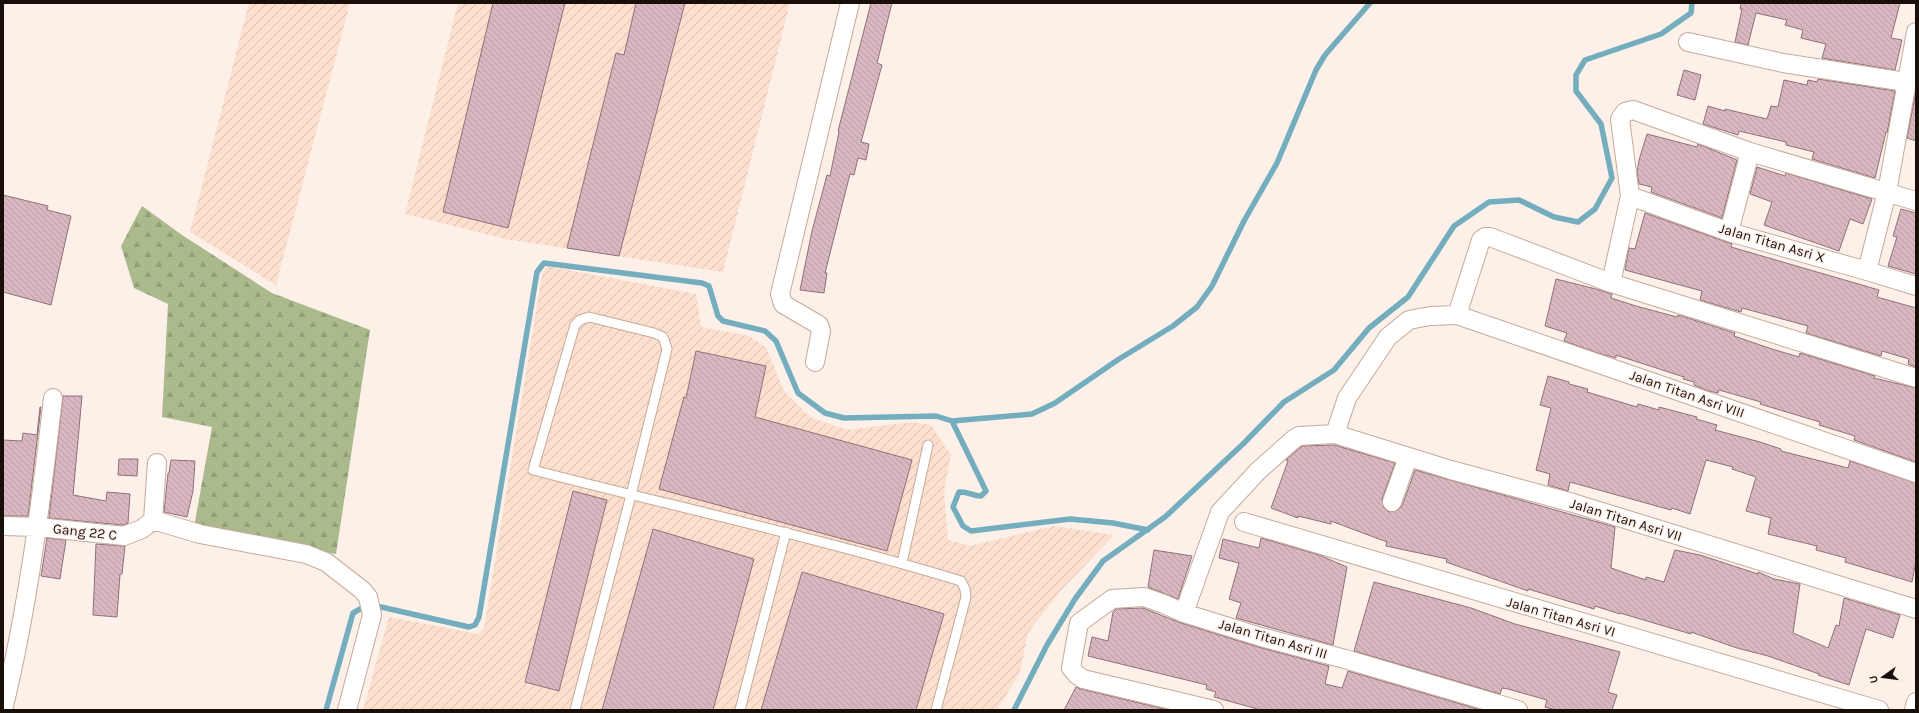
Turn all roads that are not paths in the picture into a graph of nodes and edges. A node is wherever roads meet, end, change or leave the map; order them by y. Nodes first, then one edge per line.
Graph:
1 (850, 3) edge
2 (1916, 32) edge
3 (1688, 42) dead end
4 (1906, 82) junction
5 (1750, 152) junction
6 (1887, 192) junction
7 (1630, 196) junction
8 (1916, 201) edge
9 (1729, 232) junction
10 (1867, 271) junction
11 (1611, 283) junction
12 (1916, 286) edge
13 (1457, 315) junction
14 (815, 362) dead end
15 (1916, 378) edge
16 (53, 398) dead end
17 (1335, 434) junction
18 (928, 445) dead end
19 (1408, 457) junction
20 (157, 463) dead end
21 (1916, 473) edge
22 (631, 495) junction
23 (1392, 502) dead end
24 (153, 520) junction
25 (1244, 522) dead end
26 (3, 526) edge
27 (38, 527) junction
28 (786, 532) junction
29 (902, 563) junction
30 (1916, 609) edge
31 (1184, 613) junction
32 (6, 683) edge
33 (1916, 702) edge
34 (3, 710) edge
35 (347, 710) edge
36 (575, 710) edge
37 (740, 710) edge
38 (936, 710) edge
39 (1214, 710) edge
40 (1518, 710) edge
41 (1879, 710) edge
42 (1914, 710) edge

1 - 14 street
2 - 4 street
3 - 4 street
4 - 6 street
5 - 6 street
5 - 7 street
5 - 9 street
6 - 8 street
6 - 10 street
7 - 9 street, Jalan Titan Asri X
7 - 11 street
9 - 10 street, Jalan Titan Asri X
10 - 12 street, Jalan Titan Asri X
11 - 13 street
11 - 15 street
13 - 17 street
13 - 21 street, Jalan Titan Asri VIII
16 - 27 street
17 - 19 street, Jalan Titan Asri VII
17 - 31 street
18 - 29 lane
19 - 23 street
19 - 30 street, Jalan Titan Asri VII
20 - 24 street
22 - 22 lane
22 - 28 lane
22 - 36 lane
24 - 27 street, Gang 22 C
24 - 35 street
25 - 41 street, Jalan Titan Asri VI
26 - 27 street, Gang 22 C
27 - 32 street
28 - 29 lane
28 - 37 lane
29 - 38 lane
31 - 39 street, Jalan Titan Asri III
31 - 40 street, Jalan Titan Asri III
32 - 34 street
33 - 42 street

